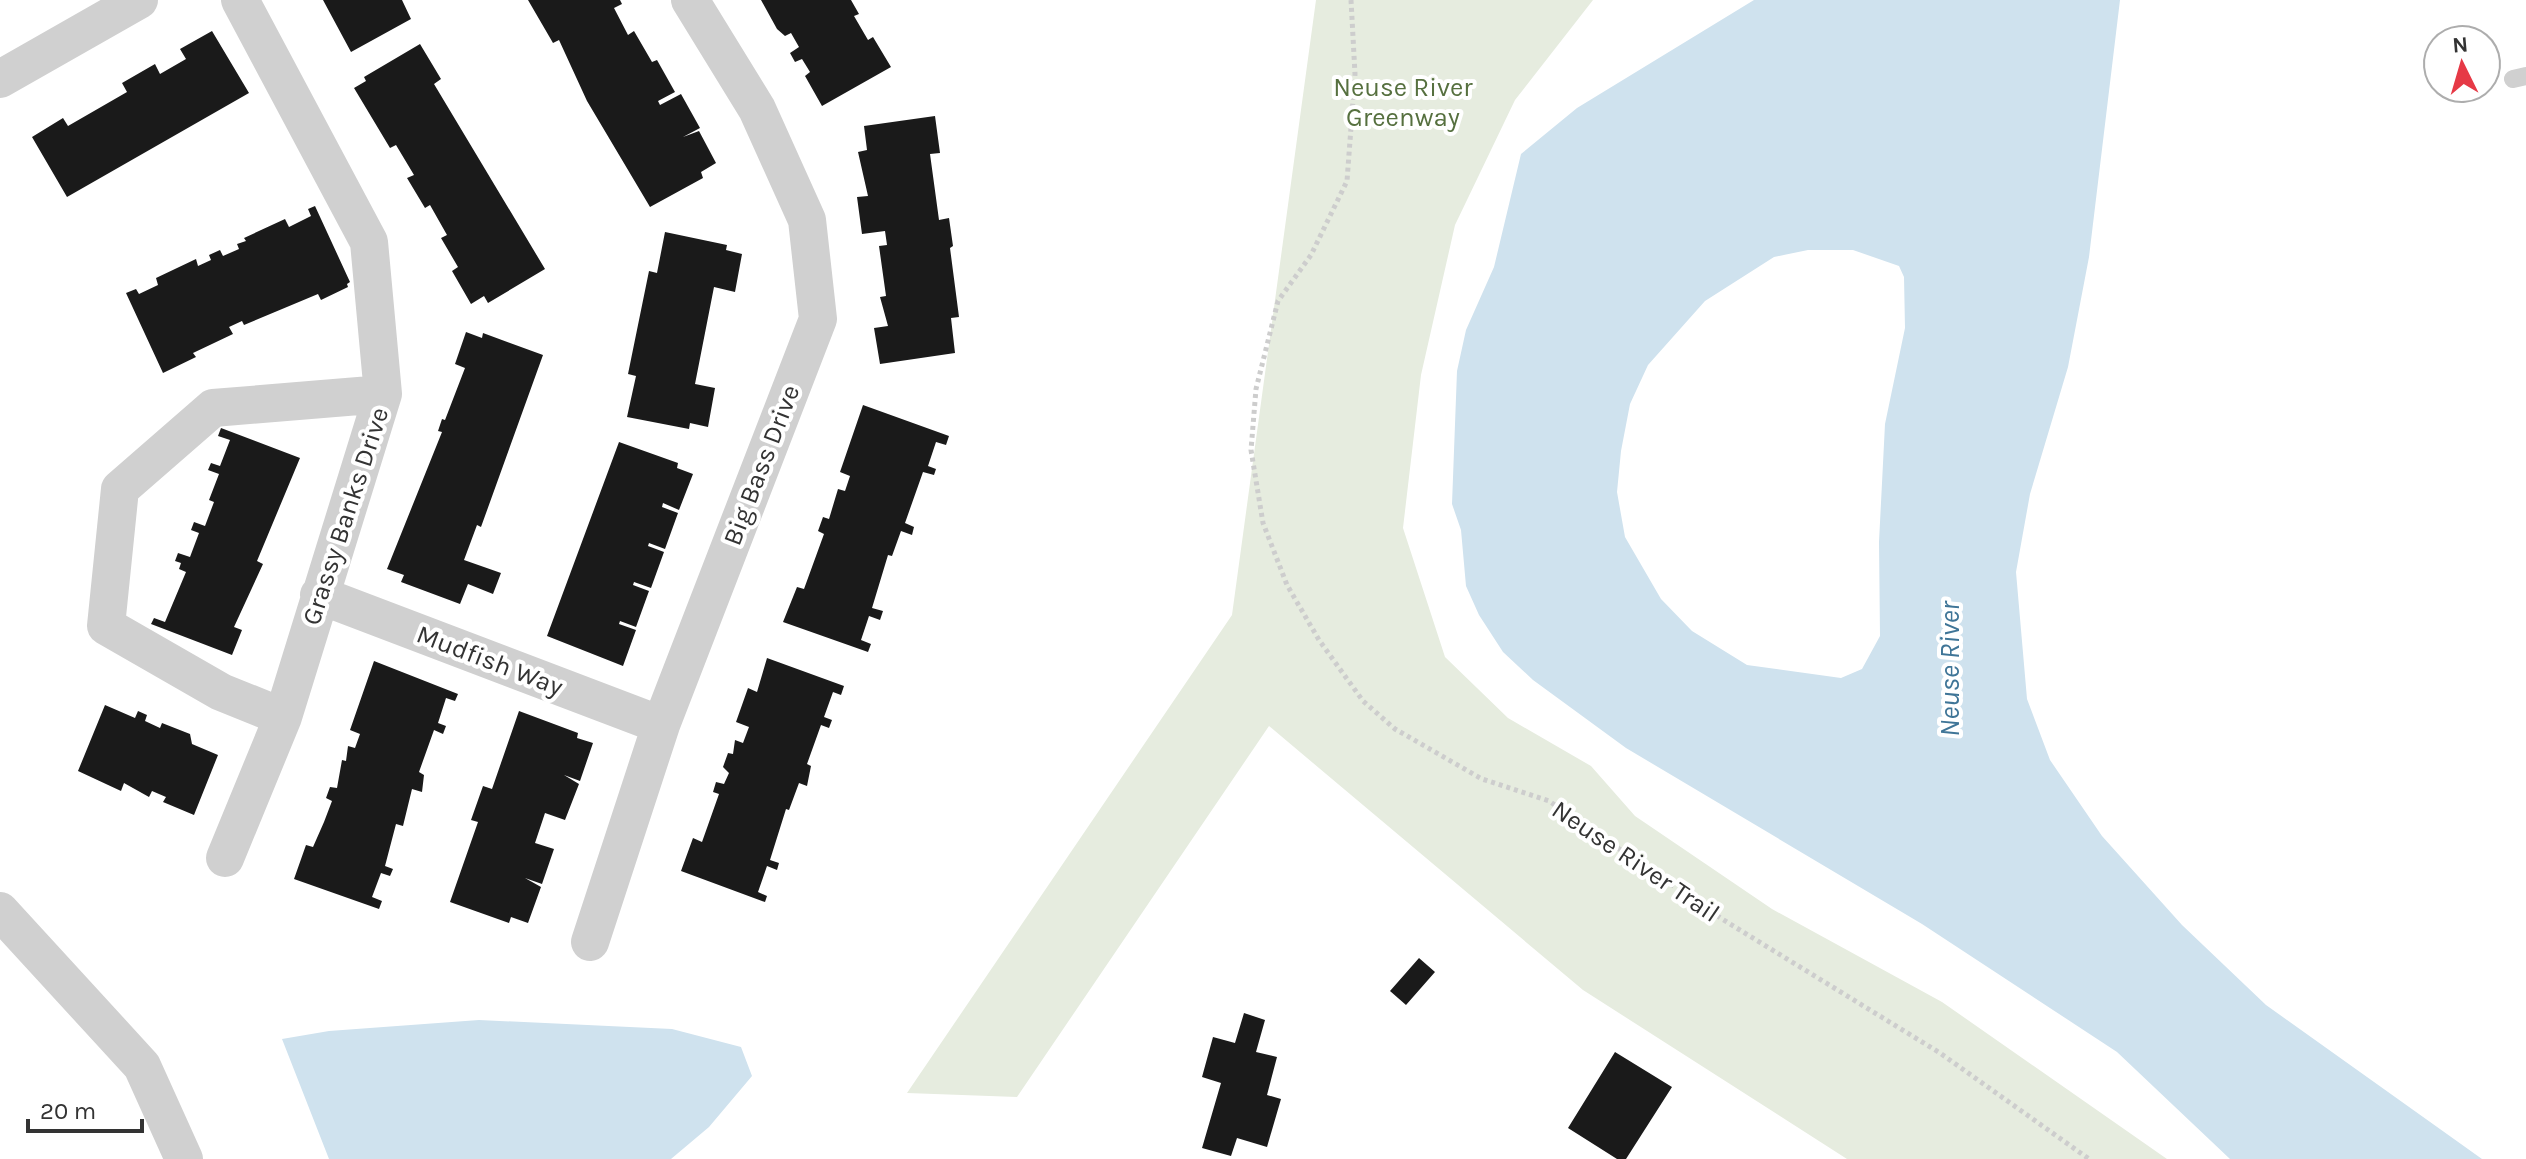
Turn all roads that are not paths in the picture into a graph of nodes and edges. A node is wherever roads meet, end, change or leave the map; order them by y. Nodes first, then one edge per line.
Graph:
1 (139, 0) edge
2 (240, 0) edge
3 (690, 0) edge
4 (0, 79) edge
5 (383, 394) junction
6 (319, 595) junction
7 (283, 717) junction
8 (661, 725) junction
9 (225, 858) dead end
10 (0, 911) edge
11 (590, 942) dead end
12 (184, 1159) edge

1 - 4 street
2 - 5 street, Grassy Banks Drive
3 - 8 street, Big Bass Drive
5 - 6 street, Grassy Banks Drive
5 - 7 street
6 - 7 street, Grassy Banks Drive
6 - 8 street, Mudfish Way
7 - 9 street, Grassy Banks Drive
8 - 11 street, Big Bass Drive
10 - 12 street

